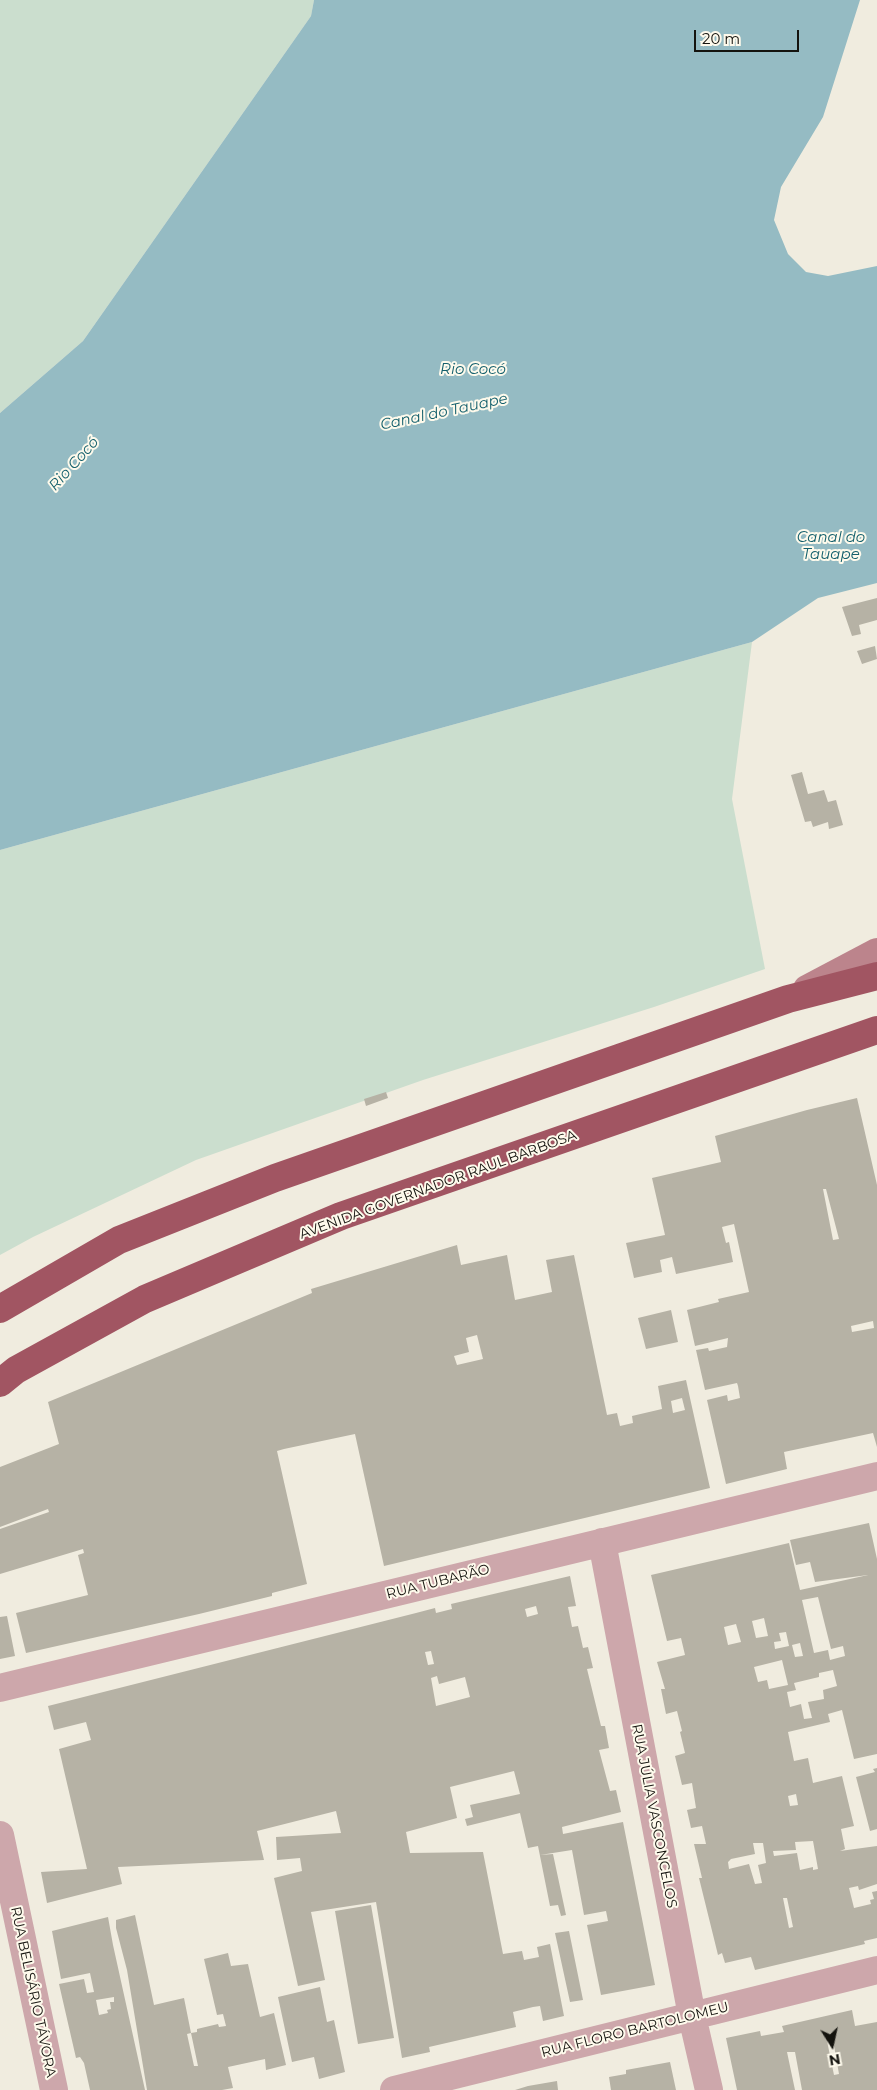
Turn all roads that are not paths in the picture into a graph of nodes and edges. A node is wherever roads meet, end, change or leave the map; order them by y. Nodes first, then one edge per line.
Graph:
1 (877, 952) edge
2 (877, 976) edge
3 (788, 999) junction
4 (877, 1030) edge
5 (877, 1036) edge
6 (836, 1046) junction
7 (0, 1309) edge
8 (0, 1383) edge
9 (877, 1476) edge
10 (602, 1542) junction
11 (0, 1688) edge
12 (0, 1835) edge
13 (877, 1970) edge
14 (692, 2016) junction
15 (54, 2090) edge
16 (394, 2090) edge
17 (709, 2090) edge

1 - 3 main road
2 - 3 highway
3 - 7 highway
4 - 6 highway, AVENIDA GOVERNADOR RAUL BARBOSA
5 - 6 main road, AVENIDA GOVERNADOR RAUL BARBOSA
6 - 8 highway, AVENIDA GOVERNADOR RAUL BARBOSA
9 - 10 street, RUA TUBARÃO
10 - 11 street, RUA TUBARÃO
10 - 14 street, RUA JÚLIA VASCONCELOS
12 - 15 street, RUA BELISÁRIO TÁVORA
13 - 14 street, RUA FLORO BARTOLOMEU
14 - 16 street, RUA FLORO BARTOLOMEU
14 - 17 street, RUA JÚLIA VASCONCELOS

